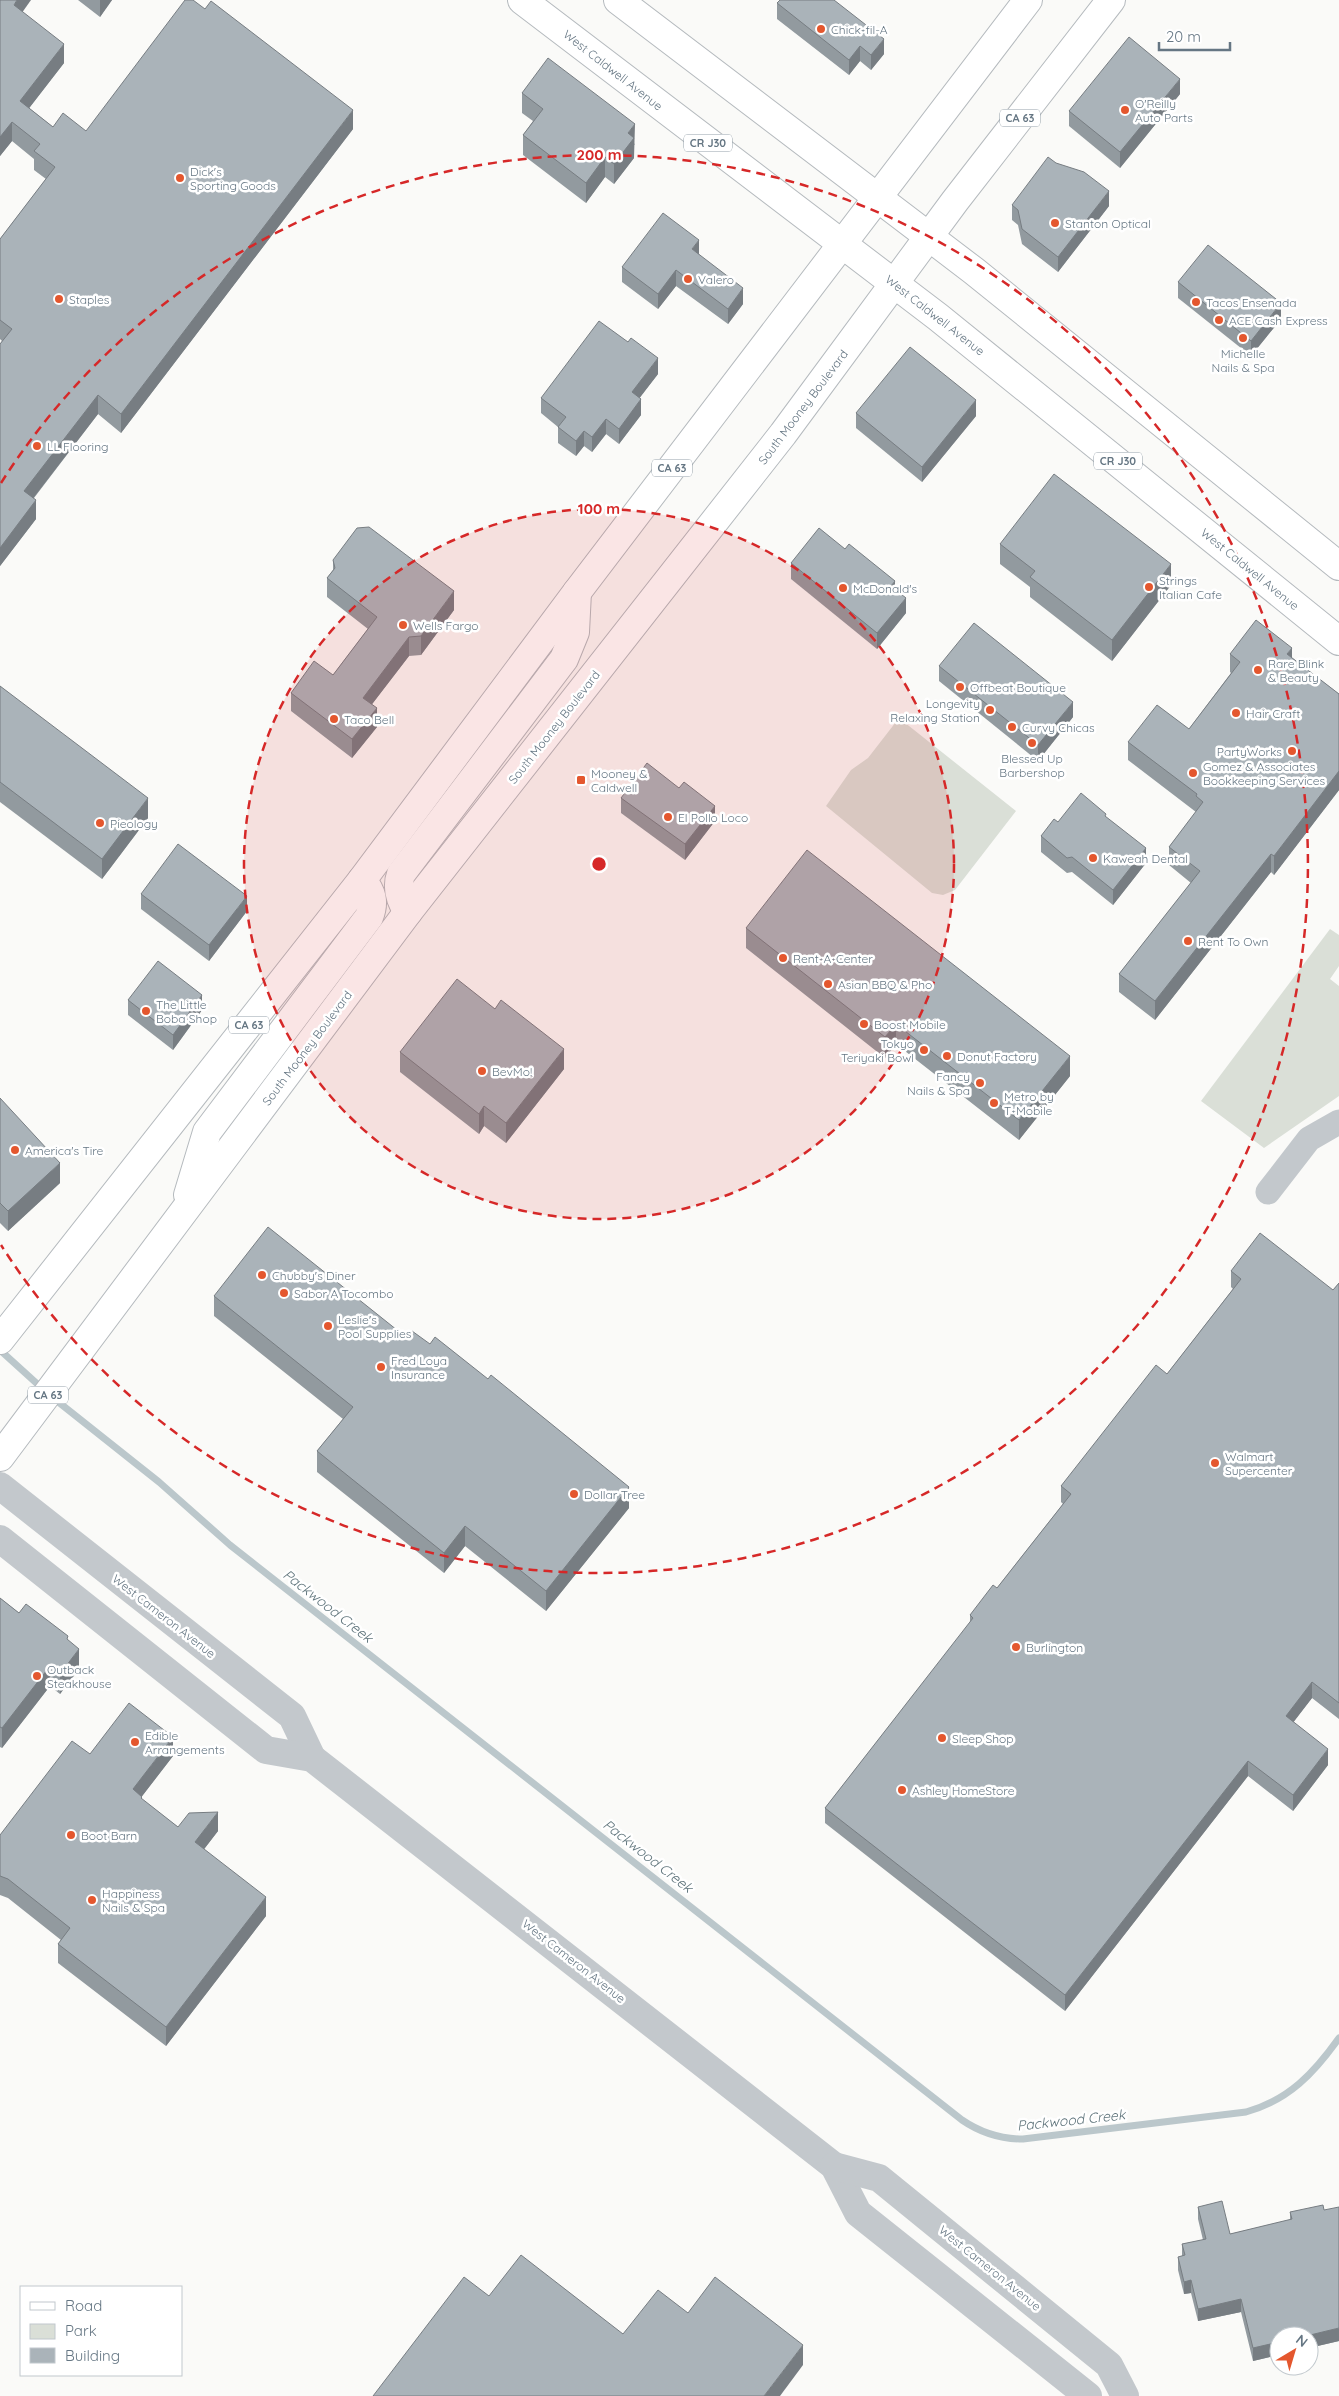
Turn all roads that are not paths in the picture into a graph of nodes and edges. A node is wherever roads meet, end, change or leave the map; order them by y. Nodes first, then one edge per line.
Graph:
1 (522, 0) edge
2 (618, 0) edge
3 (1028, 0) edge
4 (1111, 0) edge
5 (877, 198) junction
6 (930, 236) junction
7 (842, 244) junction
8 (895, 283) junction
9 (1339, 566) edge
10 (577, 592) junction
11 (1339, 641) edge
12 (362, 880) junction
13 (408, 912) junction
14 (1339, 1122) edge
15 (1268, 1192) dead end
16 (183, 1213) junction
17 (0, 1340) edge
18 (0, 1456) edge
19 (0, 1486) edge
20 (0, 1539) edge
21 (312, 1758) junction
22 (834, 2166) junction
23 (1088, 2396) edge
24 (1125, 2396) edge

1 - 7 main road, West Caldwell Avenue / CR J30
2 - 5 main road
3 - 5 main road, CA 63
4 - 6 main road, South Mooney Boulevard / CA 63
5 - 6 main road
5 - 7 main road, CA 63
6 - 8 main road, South Mooney Boulevard / CA 63
6 - 9 main road
7 - 8 main road, West Caldwell Avenue / CR J30
7 - 10 main road, CA 63
8 - 11 main road, West Caldwell Avenue / CR J30
8 - 13 main road, South Mooney Boulevard / CA 63
10 - 12 main road, CA 63
10 - 13 main road
12 - 16 main road
12 - 17 main road, CA 63
13 - 16 main road, South Mooney Boulevard / CA 63
14 - 15 street
16 - 18 main road, South Mooney Boulevard / CA 63
19 - 21 street, West Cameron Avenue
20 - 21 street, West Cameron Avenue
21 - 22 street, West Cameron Avenue
22 - 23 street, West Cameron Avenue
22 - 24 street, West Cameron Avenue

